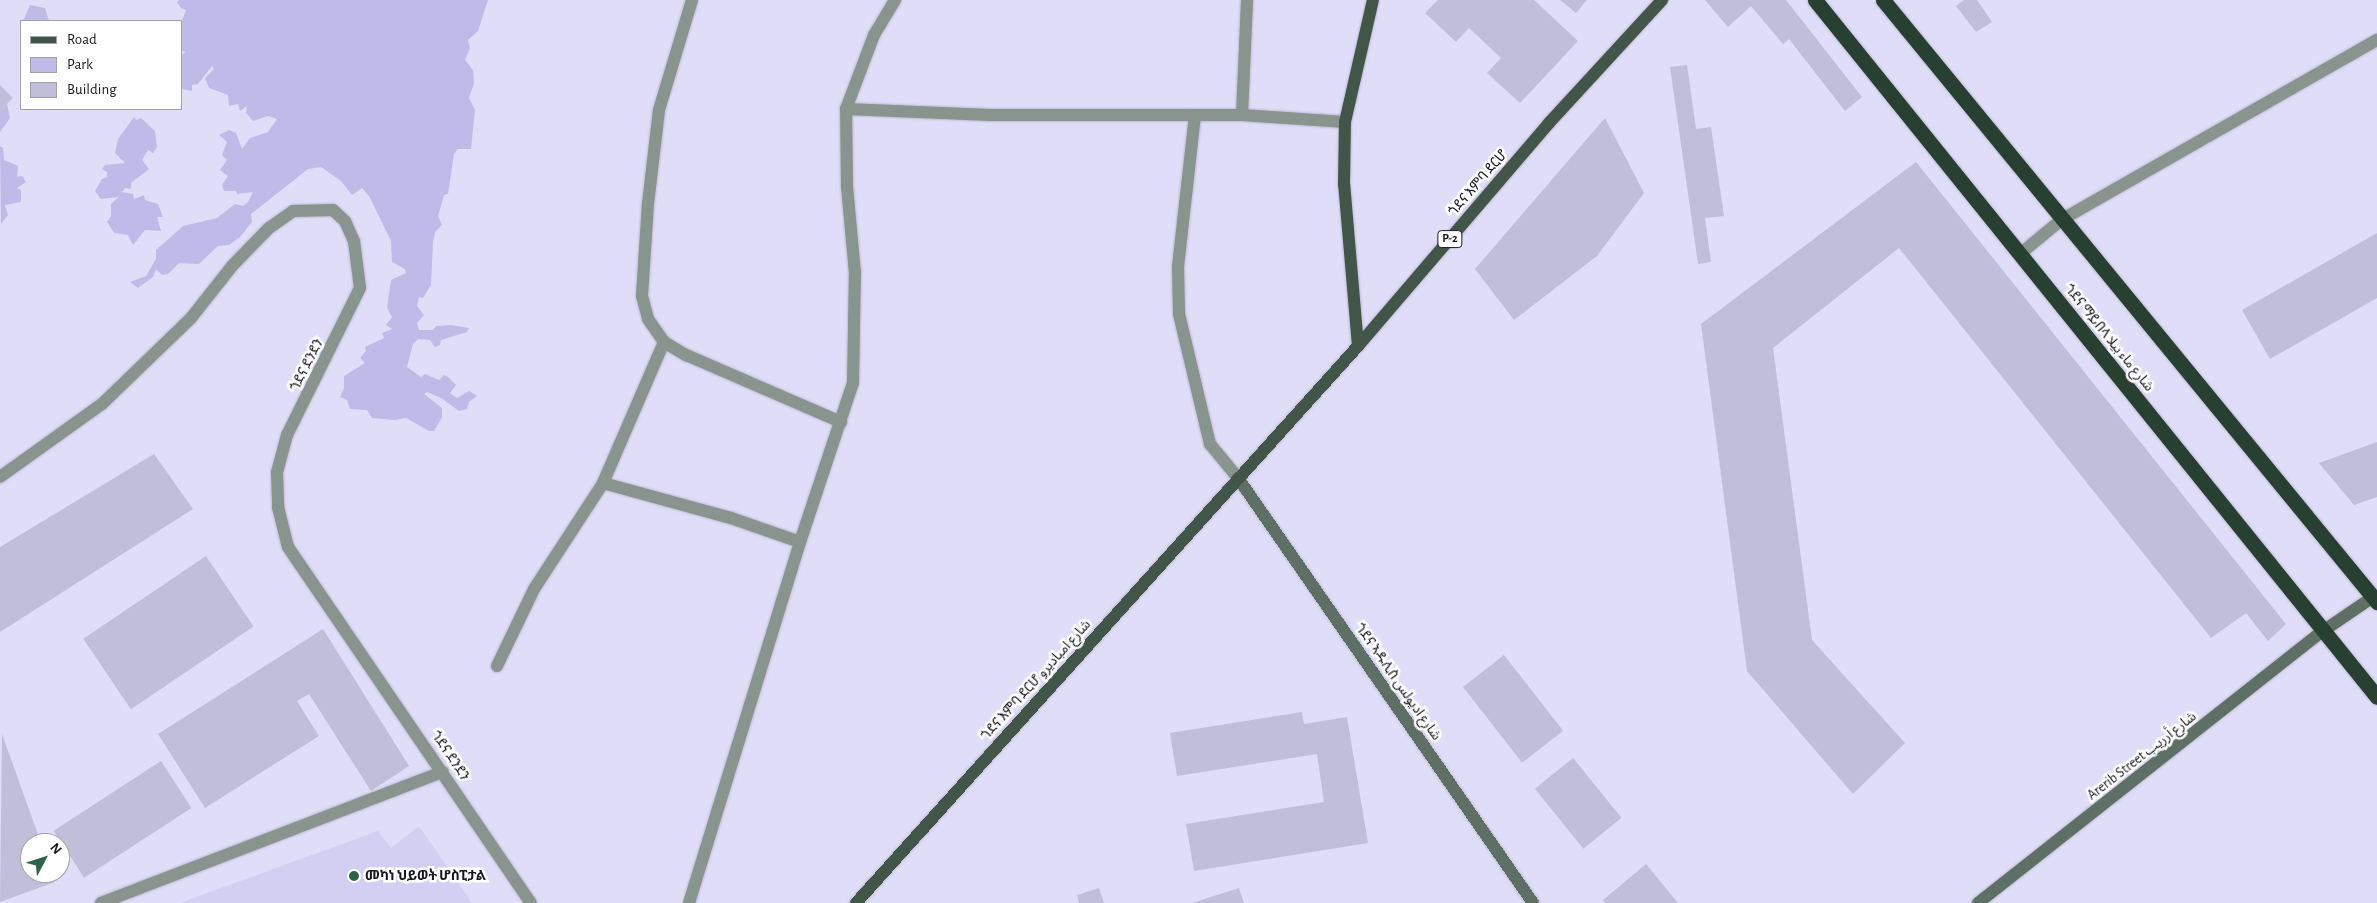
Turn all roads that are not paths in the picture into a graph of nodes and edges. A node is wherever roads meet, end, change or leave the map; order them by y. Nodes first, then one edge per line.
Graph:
1 (692, 0) edge
2 (894, 0) edge
3 (1247, 0) edge
4 (1373, 0) edge
5 (1662, 0) edge
6 (1815, 0) edge
7 (1883, 0) edge
8 (2377, 40) edge
9 (846, 109) junction
10 (1195, 115) junction
11 (1242, 115) junction
12 (1344, 122) junction
13 (2061, 220) junction
14 (2020, 254) junction
15 (664, 342) junction
16 (1358, 346) junction
17 (841, 422) junction
18 (0, 477) edge
19 (1238, 478) junction
20 (604, 483) junction
21 (800, 542) junction
22 (2376, 598) edge
23 (2324, 631) junction
24 (497, 666) dead end
25 (2377, 698) edge
26 (443, 772) junction
27 (101, 903) edge
28 (531, 903) edge
29 (689, 903) edge
30 (856, 903) edge
31 (1533, 903) edge
32 (1978, 903) edge

1 - 15 street
2 - 9 street
3 - 11 street
4 - 12 main road
5 - 16 main road, ጎደና እምባ ደርሆ / P-2
6 - 14 highway, ጎደና ማይበላ شارع ماء بيلا
7 - 13 highway
8 - 13 street
9 - 10 street
9 - 17 street
10 - 11 street
10 - 19 street
11 - 12 street
12 - 16 main road
13 - 14 street
13 - 22 highway
14 - 23 highway, ጎደና ማይበላ شارع ماء بيلا
15 - 17 street
15 - 20 street
16 - 19 main road, ጎደና እምባ ደርሆ / P-2
17 - 21 street
18 - 26 street, ጎደና ደንደን
19 - 30 main road, ጎደና እምባ ደርሆ شارع امباديرو
19 - 31 street, ጎደና ኣዱሊስ شارع اديولس
20 - 21 street
20 - 24 street
21 - 29 street
22 - 23 street, Arerib Street شارع أرريب
23 - 25 highway, ጎደና ማይበላ شارع ماء بيلا
23 - 32 street, Arerib Street شارع أرريب
26 - 27 street
26 - 28 street, ጎደና ደንደን

